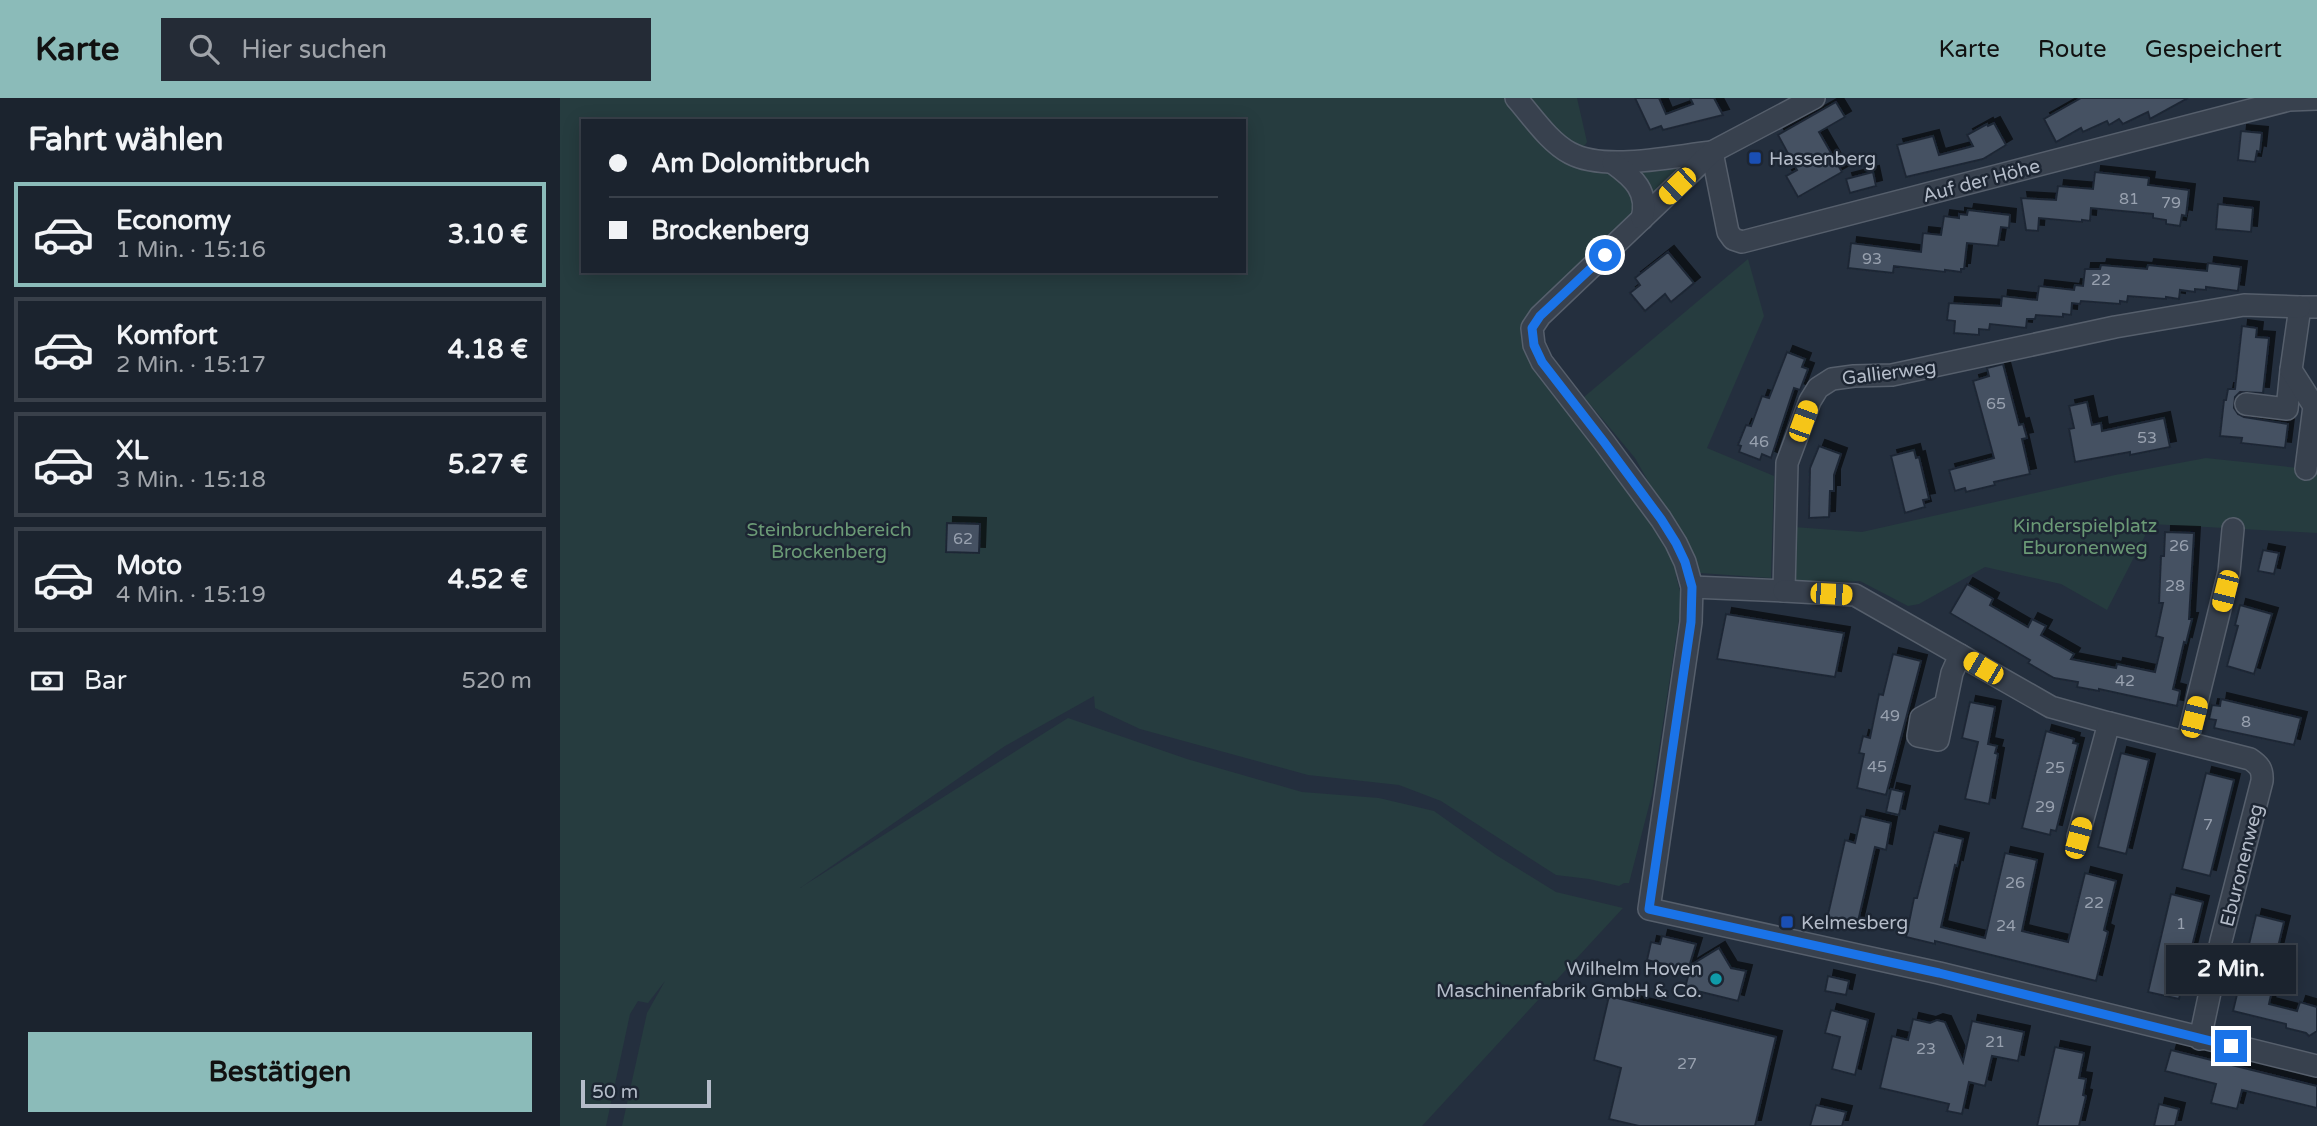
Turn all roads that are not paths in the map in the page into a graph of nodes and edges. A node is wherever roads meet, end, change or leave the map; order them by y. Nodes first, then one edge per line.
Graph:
1 (1516, 98) edge
2 (1814, 98) edge
3 (2317, 99) edge
4 (1712, 152) junction
5 (1613, 163) junction
6 (1642, 219) junction
7 (2308, 307) edge
8 (2291, 370) junction
9 (2246, 404) dead end
10 (2306, 469) dead end
11 (2233, 529) dead end
12 (1692, 587) junction
13 (1784, 591) junction
14 (1960, 655) junction
15 (1945, 705) dead end
16 (2109, 723) junction
17 (2187, 742) junction
18 (2078, 838) dead end
19 (2200, 1038) junction
20 (2317, 1066) edge

1 - 5 street
2 - 4 street
3 - 4 street, Auf der Höhe
4 - 5 street
4 - 6 street
5 - 6 street
6 - 12 street
7 - 8 street, Gallierweg
7 - 13 street, Gallierweg
8 - 9 street, Gallierweg
8 - 10 street
11 - 17 street
12 - 13 street
12 - 19 street
13 - 14 street, Eburonenweg
14 - 15 street
14 - 16 street, Eburonenweg
16 - 17 street, Eburonenweg
16 - 18 street
17 - 19 street, Eburonenweg
19 - 20 street

